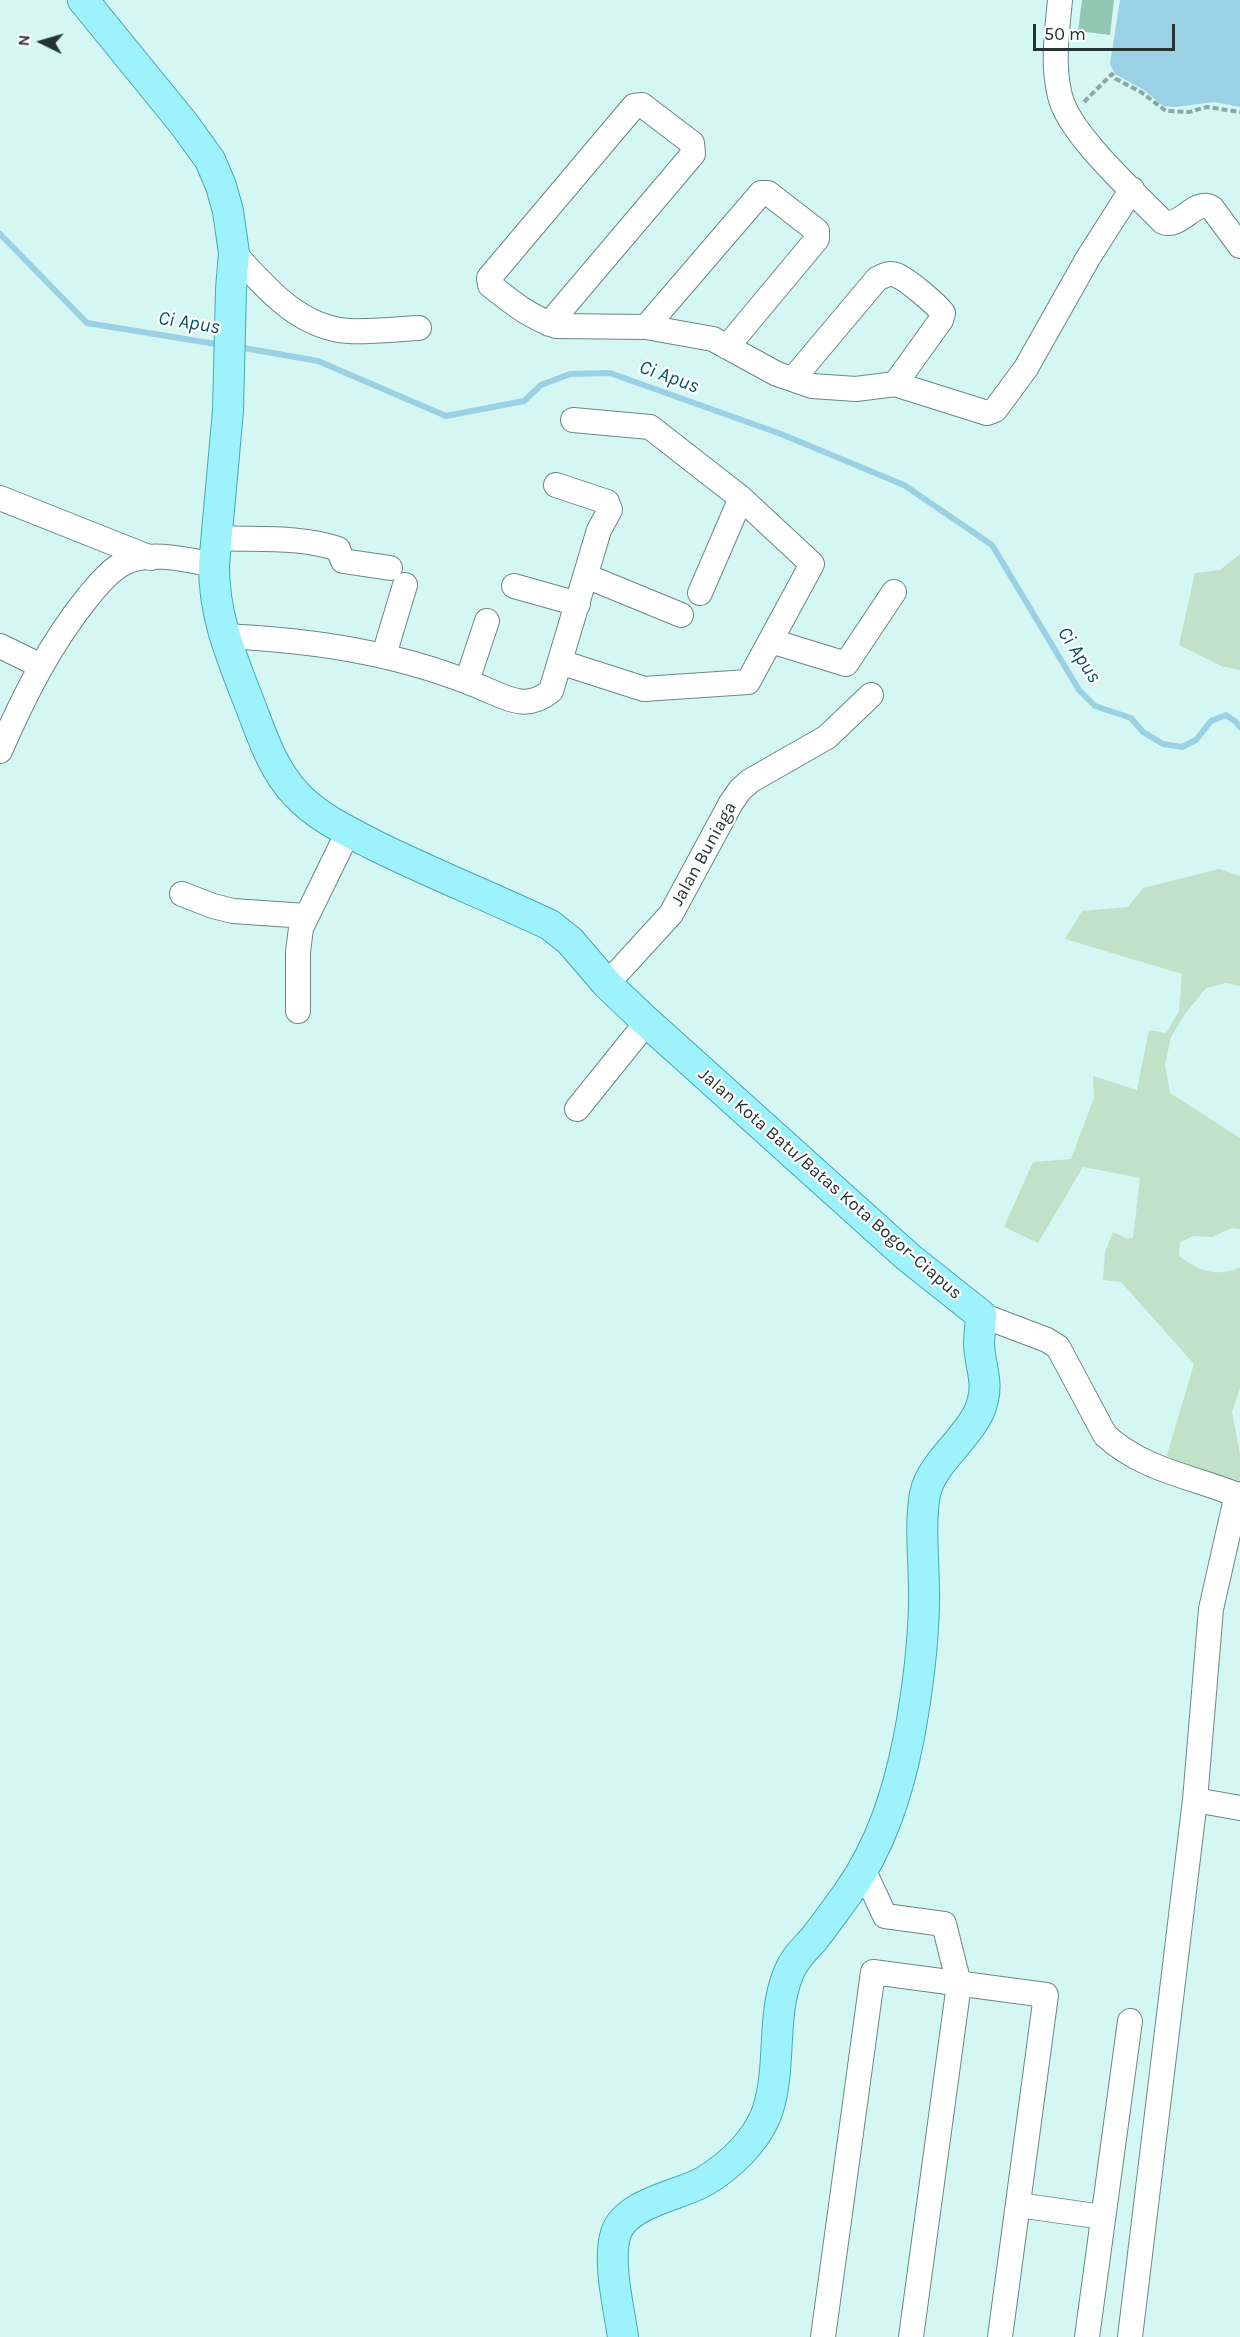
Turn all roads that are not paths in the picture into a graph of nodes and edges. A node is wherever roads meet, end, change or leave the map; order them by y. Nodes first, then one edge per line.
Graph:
1 (83, 0) edge
2 (1060, 0) edge
3 (1132, 189) junction
4 (1240, 246) edge
5 (234, 253) junction
6 (549, 324) junction
7 (646, 327) junction
8 (419, 328) dead end
9 (727, 347) junction
10 (793, 379) junction
11 (895, 384) junction
12 (573, 420) dead end
13 (556, 485) dead end
14 (0, 498) edge
15 (741, 498) junction
16 (216, 552) junction
17 (151, 558) junction
18 (586, 576) junction
19 (514, 586) dead end
20 (894, 592) dead end
21 (700, 593) dead end
22 (578, 604) junction
23 (681, 615) dead end
24 (487, 621) dead end
25 (223, 636) junction
26 (771, 640) junction
27 (0, 646) edge
28 (384, 655) junction
29 (561, 662) junction
30 (41, 666) junction
31 (467, 681) junction
32 (871, 695) dead end
33 (0, 751) edge
34 (348, 832) junction
35 (182, 894) dead end
36 (306, 916) junction
37 (607, 984) junction
38 (298, 1011) dead end
39 (647, 1022) junction
40 (577, 1109) dead end
41 (981, 1315) junction
42 (1239, 1495) edge
43 (1195, 1800) junction
44 (1240, 1808) edge
45 (863, 1869) junction
46 (959, 1984) junction
47 (1130, 2021) dead end
48 (1018, 2205) junction
49 (1104, 2217) junction
50 (623, 2337) edge
51 (824, 2337) edge
52 (911, 2337) edge
53 (1000, 2337) edge
54 (1087, 2337) edge
55 (1130, 2337) edge

1 - 5 main road
2 - 3 street
3 - 4 street
3 - 11 street
5 - 8 street
5 - 16 main road, Jalan Kota Batu/Batas Kota Bogor–Ciapus
6 - 6 street
6 - 7 street
7 - 9 street
7 - 9 street
9 - 10 street
10 - 11 street
10 - 11 street
12 - 15 street
13 - 18 street
14 - 17 street
15 - 21 street
15 - 26 street
16 - 17 street
16 - 25 main road, Jalan Kota Batu/Batas Kota Bogor–Ciapus
16 - 28 street
17 - 30 street
18 - 22 street
18 - 23 street
19 - 22 street
20 - 26 street
22 - 29 street
24 - 31 street
25 - 28 street
25 - 34 main road, Jalan Kota Batu/Batas Kota Bogor–Ciapus
26 - 29 street
27 - 30 street
28 - 31 street
29 - 31 street
30 - 33 street
32 - 37 street, Jalan Buniaga
34 - 36 street
34 - 37 main road, Jalan Kota Batu/Batas Kota Bogor–Ciapus
35 - 36 street
36 - 38 street
37 - 39 main road, Jalan Kota Batu/Batas Kota Bogor–Ciapus
39 - 40 street
39 - 41 main road, Jalan Kota Batu/Batas Kota Bogor–Ciapus
41 - 42 street
41 - 45 main road
42 - 43 street
43 - 44 street
43 - 55 street
45 - 46 street
45 - 50 main road
46 - 48 street
46 - 51 street
46 - 52 street
47 - 49 street
48 - 49 street
48 - 53 street
49 - 54 street

